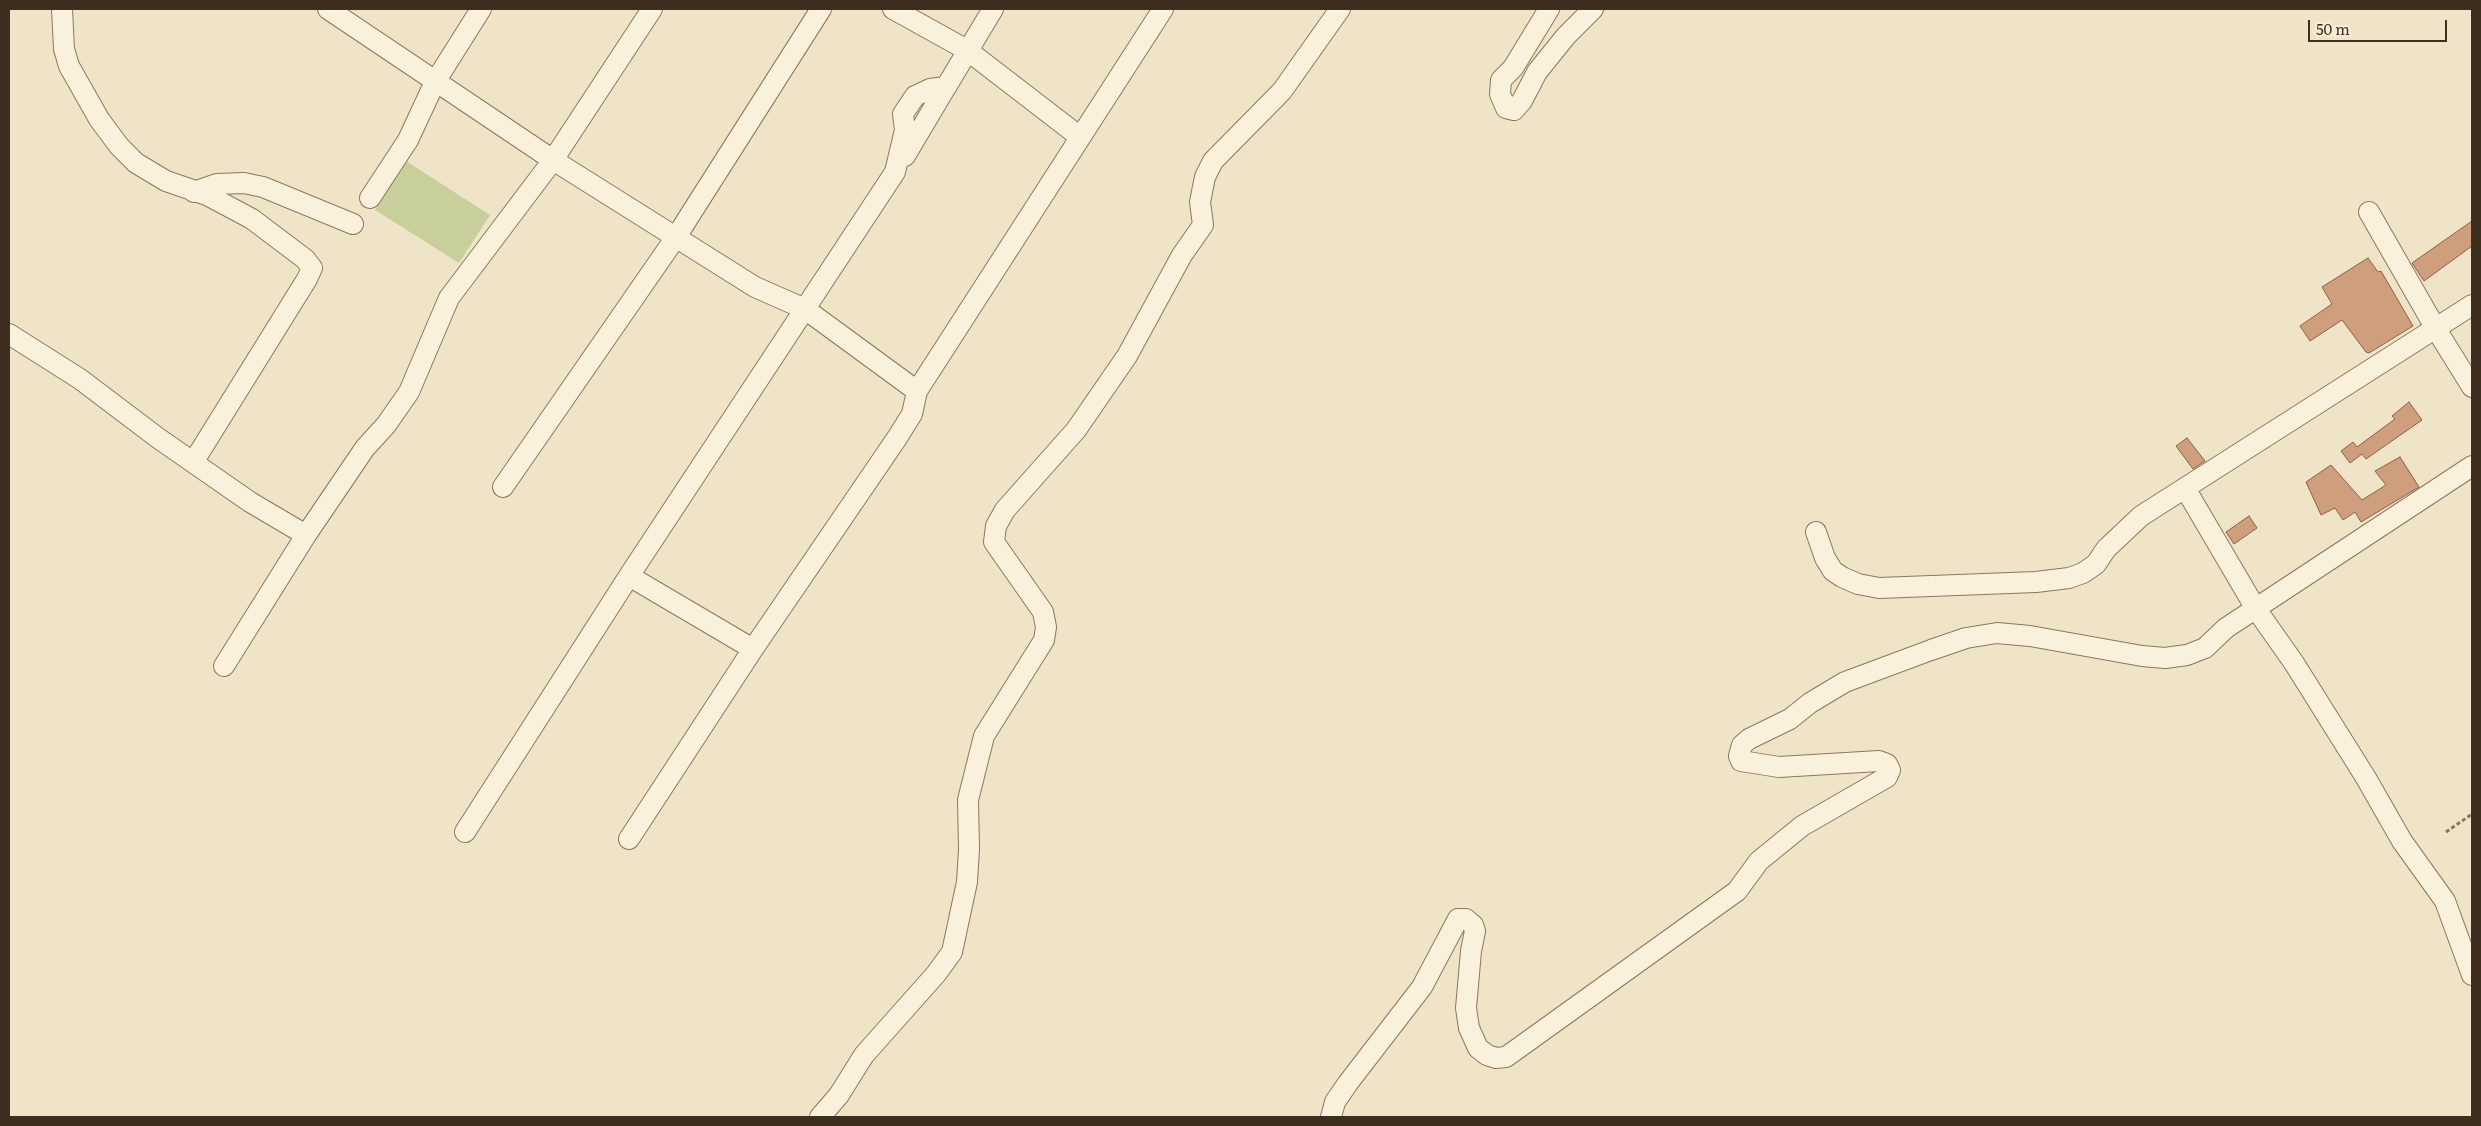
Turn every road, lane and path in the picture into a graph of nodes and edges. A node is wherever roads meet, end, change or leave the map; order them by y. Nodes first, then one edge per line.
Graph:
1 (62, 9) edge
2 (328, 9) edge
3 (482, 9) edge
4 (652, 9) edge
5 (821, 9) edge
6 (893, 9) edge
7 (993, 9) edge
8 (1163, 9) edge
9 (1340, 9) edge
10 (1549, 9) edge
11 (1593, 9) edge
12 (967, 50) junction
13 (435, 82) junction
14 (1080, 137) junction
15 (553, 160) junction
16 (194, 192) junction
17 (370, 198) dead end
18 (2369, 212) dead end
19 (353, 224) dead end
20 (676, 237) junction
21 (2472, 306) edge
22 (805, 309) junction
23 (2436, 330) junction
24 (9, 334) edge
25 (2472, 387) edge
26 (917, 391) junction
27 (194, 461) junction
28 (2472, 466) edge
29 (503, 487) dead end
30 (2185, 488) junction
31 (1816, 532) dead end
32 (306, 535) junction
33 (629, 576) junction
34 (2256, 609) junction
35 (754, 649) junction
36 (224, 666) dead end
37 (2472, 814) edge
38 (465, 832) dead end
39 (2446, 832) dead end
40 (629, 839) dead end
41 (2472, 975) edge
42 (820, 1117) edge
43 (1331, 1117) edge

1 - 16 street
2 - 13 street
3 - 13 street
4 - 15 street
5 - 20 street
6 - 12 street
7 - 12 street
8 - 14 street
9 - 42 street
10 - 11 street
12 - 14 street
12 - 22 street
13 - 15 street
13 - 17 street
14 - 26 street
15 - 20 street
15 - 32 street
16 - 19 street
16 - 27 street
18 - 23 street
20 - 22 street
20 - 29 street
21 - 23 street
22 - 26 street
22 - 33 street
23 - 25 street
23 - 30 street
24 - 27 street
26 - 35 street
27 - 32 street
28 - 34 street
30 - 31 street
30 - 34 street
32 - 36 street
33 - 35 street
33 - 38 street
34 - 41 street
34 - 43 street
35 - 40 street
37 - 39 path

